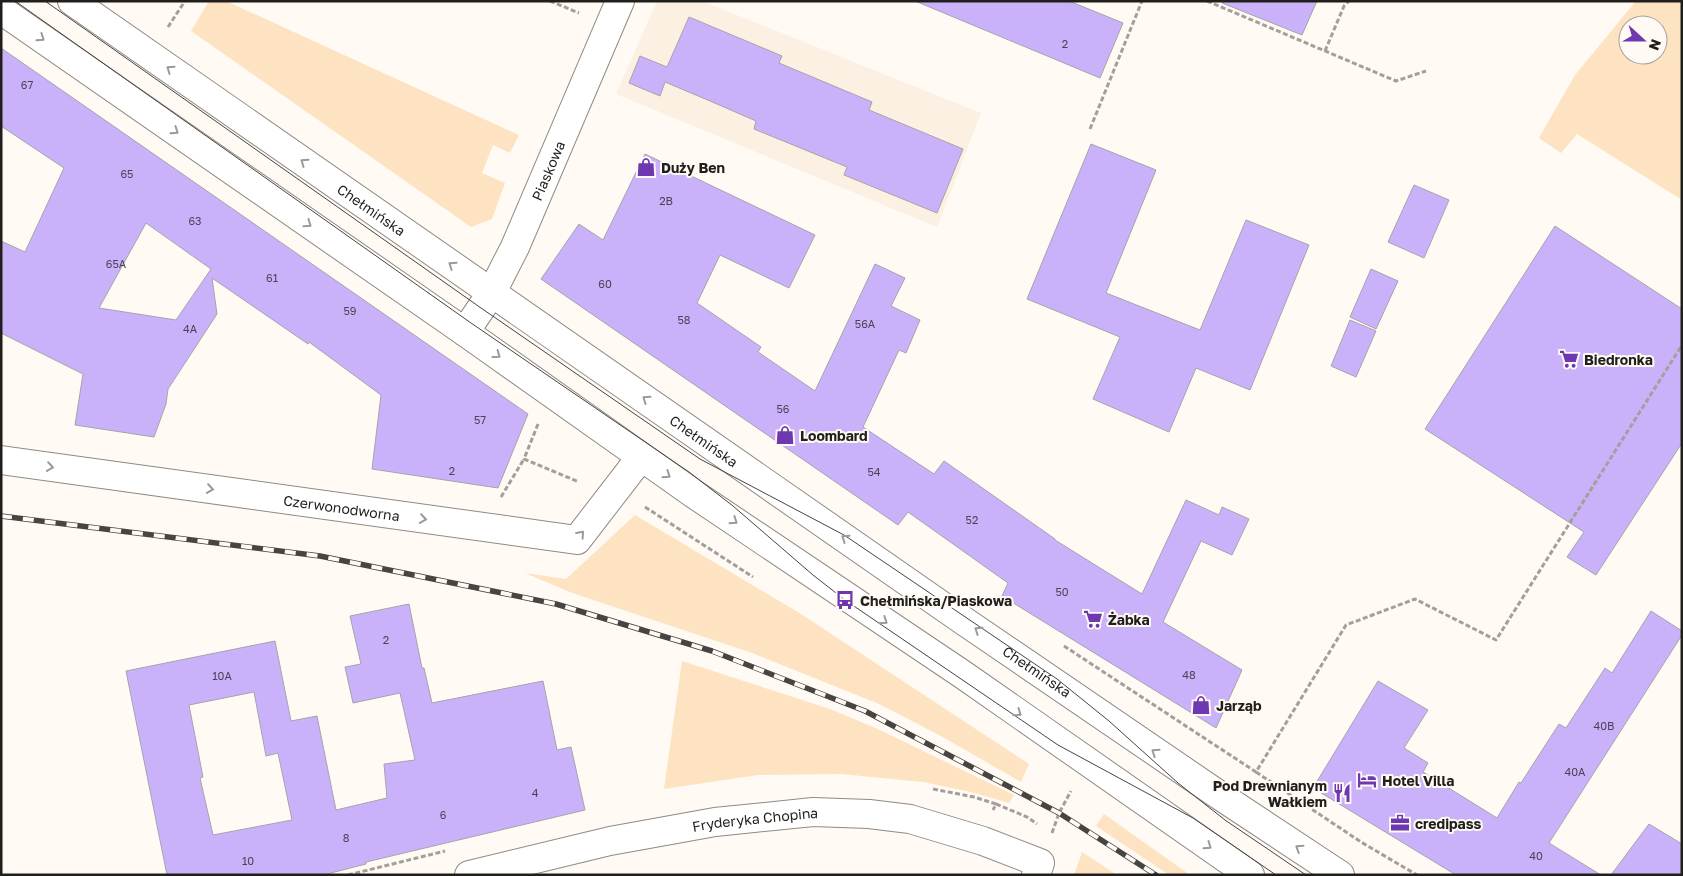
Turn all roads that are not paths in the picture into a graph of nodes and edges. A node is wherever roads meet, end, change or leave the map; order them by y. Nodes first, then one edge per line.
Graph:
1 (72, 1) edge
2 (620, 1) edge
3 (1, 10) edge
4 (492, 292) junction
5 (465, 332) junction
6 (641, 457) junction
7 (1, 460) edge
8 (1038, 869) edge
9 (469, 875) edge
10 (1250, 875) edge
11 (1340, 875) edge

4 -> 1 main road, Chełmińska
2 - 4 main road, Piaskowa
3 -> 5 main road
4 - 5 main road, Piaskowa
11 -> 4 main road, Chełmińska
5 -> 6 main road
7 -> 6 main road, Czerwonodworna
6 -> 10 main road
8 - 9 main road, Fryderyka Chopina

